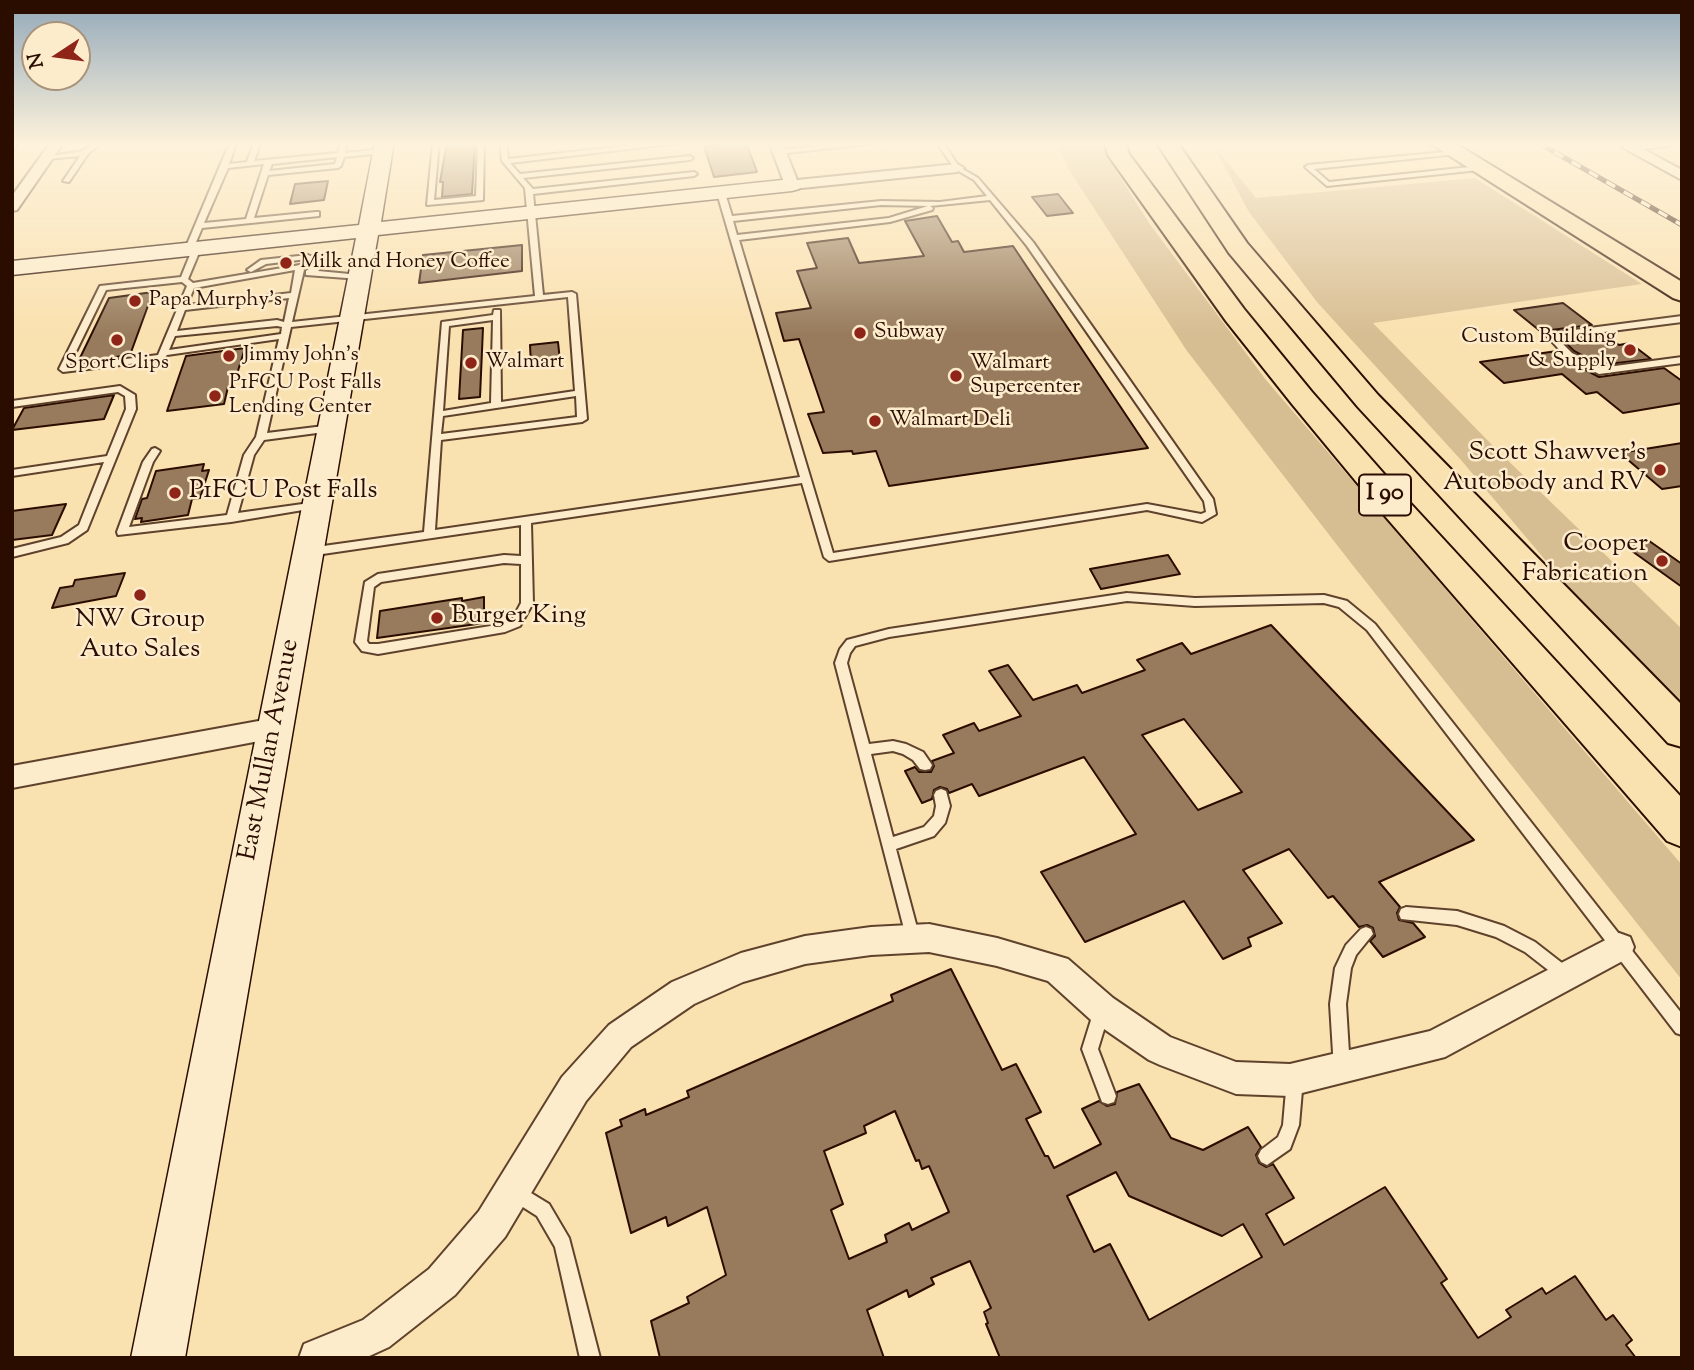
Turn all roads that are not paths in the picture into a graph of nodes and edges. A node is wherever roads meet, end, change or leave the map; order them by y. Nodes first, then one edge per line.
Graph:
1 (209, 206) edge
2 (254, 206) edge
3 (373, 206) edge
4 (454, 206) edge
5 (479, 206) edge
6 (532, 206) edge
7 (603, 206) edge
8 (725, 206) edge
9 (853, 206) edge
10 (934, 206) edge
11 (997, 206) edge
12 (1156, 206) edge
13 (1210, 206) edge
14 (1541, 206) edge
15 (479, 209) junction
16 (533, 214) junction
17 (316, 215) dead end
18 (729, 219) junction
19 (249, 221) junction
20 (369, 230) junction
21 (734, 238) junction
22 (195, 241) junction
23 (12, 268) edge
24 (312, 273) junction
25 (298, 274) junction
26 (243, 277) junction
27 (360, 277) junction
28 (187, 283) junction
29 (1682, 293) edge
30 (294, 295) junction
31 (539, 298) junction
32 (498, 303) junction
33 (182, 308) junction
34 (498, 317) junction
35 (352, 319) junction
36 (1682, 319) edge
37 (287, 325) junction
38 (171, 334) junction
39 (284, 337) junction
40 (164, 353) junction
41 (1682, 360) edge
42 (580, 393) junction
43 (12, 404) edge
44 (496, 406) junction
45 (439, 414) junction
46 (582, 419) joint
47 (332, 428) junction
48 (261, 437) junction
49 (437, 438) junction
50 (156, 451) dead end
51 (112, 458) junction
52 (12, 473) edge
53 (806, 479) junction
54 (317, 505) junction
55 (231, 517) junction
56 (526, 521) junction
57 (429, 535) junction
58 (12, 552) edge
59 (309, 552) junction
60 (526, 560) junction
61 (275, 728) junction
62 (1682, 731) edge
63 (864, 750) junction
64 (925, 765) dead end
65 (12, 777) edge
66 (941, 795) dead end
67 (1682, 828) edge
68 (889, 845) junction
69 (1406, 914) dead end
70 (1366, 934) dead end
71 (914, 939) junction
72 (1619, 947) junction
73 (1566, 975) junction
74 (1102, 1009) junction
75 (1682, 1027) edge
76 (1342, 1069) junction
77 (1295, 1079) junction
78 (1108, 1096) dead end
79 (1267, 1156) dead end
80 (511, 1190) junction
81 (158, 1358) edge
82 (318, 1358) edge
83 (590, 1358) edge

1 - 22 lane
2 - 19 lane
3 - 20 main road, East Mullan Avenue
4 - 15 lane
5 - 15 lane
6 - 16 lane
7 - 16 main road
8 - 18 lane
9 - 18 lane
10 - 21 lane
11 - 53 lane
12 - 67 main road, I 90
13 - 62 main road, I 90
14 - 29 main road
15 - 16 main road
15 - 20 main road
16 - 31 lane
17 - 19 lane
18 - 21 lane
19 - 22 lane
20 - 22 main road
20 - 27 main road, East Mullan Avenue
21 - 53 lane
22 - 23 main road
22 - 28 lane
24 - 25 lane
24 - 26 lane
24 - 27 lane
25 - 26 lane
25 - 30 lane
26 - 28 lane
27 - 35 main road, East Mullan Avenue
28 - 33 lane
28 - 40 lane
30 - 33 lane
30 - 37 lane
31 - 32 lane
31 - 42 lane
32 - 34 lane
32 - 35 lane
33 - 38 lane
34 - 44 lane
34 - 45 lane
35 - 37 lane
35 - 47 main road, East Mullan Avenue
36 - 41 lane
37 - 38 lane
37 - 39 lane
38 - 40 lane
39 - 40 lane
39 - 48 lane
42 - 44 lane
42 - 46 lane
43 - 51 lane
44 - 45 lane
45 - 49 lane
46 - 49 lane
47 - 48 lane
47 - 54 main road, East Mullan Avenue
48 - 55 lane
49 - 57 lane
50 - 55 lane
51 - 52 lane
51 - 58 lane
53 - 56 lane
54 - 55 lane
54 - 59 main road, East Mullan Avenue
56 - 57 lane
56 - 60 lane
57 - 59 lane
59 - 61 main road, East Mullan Avenue
60 - 60 lane
61 - 65 street
61 - 81 main road, East Mullan Avenue
63 - 64 lane
63 - 68 lane
63 - 72 lane
66 - 68 lane
68 - 71 lane
69 - 73 lane
70 - 76 lane
71 - 74 street
71 - 80 street
72 - 73 street
72 - 75 lane
73 - 76 street
74 - 77 street
74 - 78 lane
76 - 77 street
77 - 79 lane
80 - 82 street
80 - 83 lane

